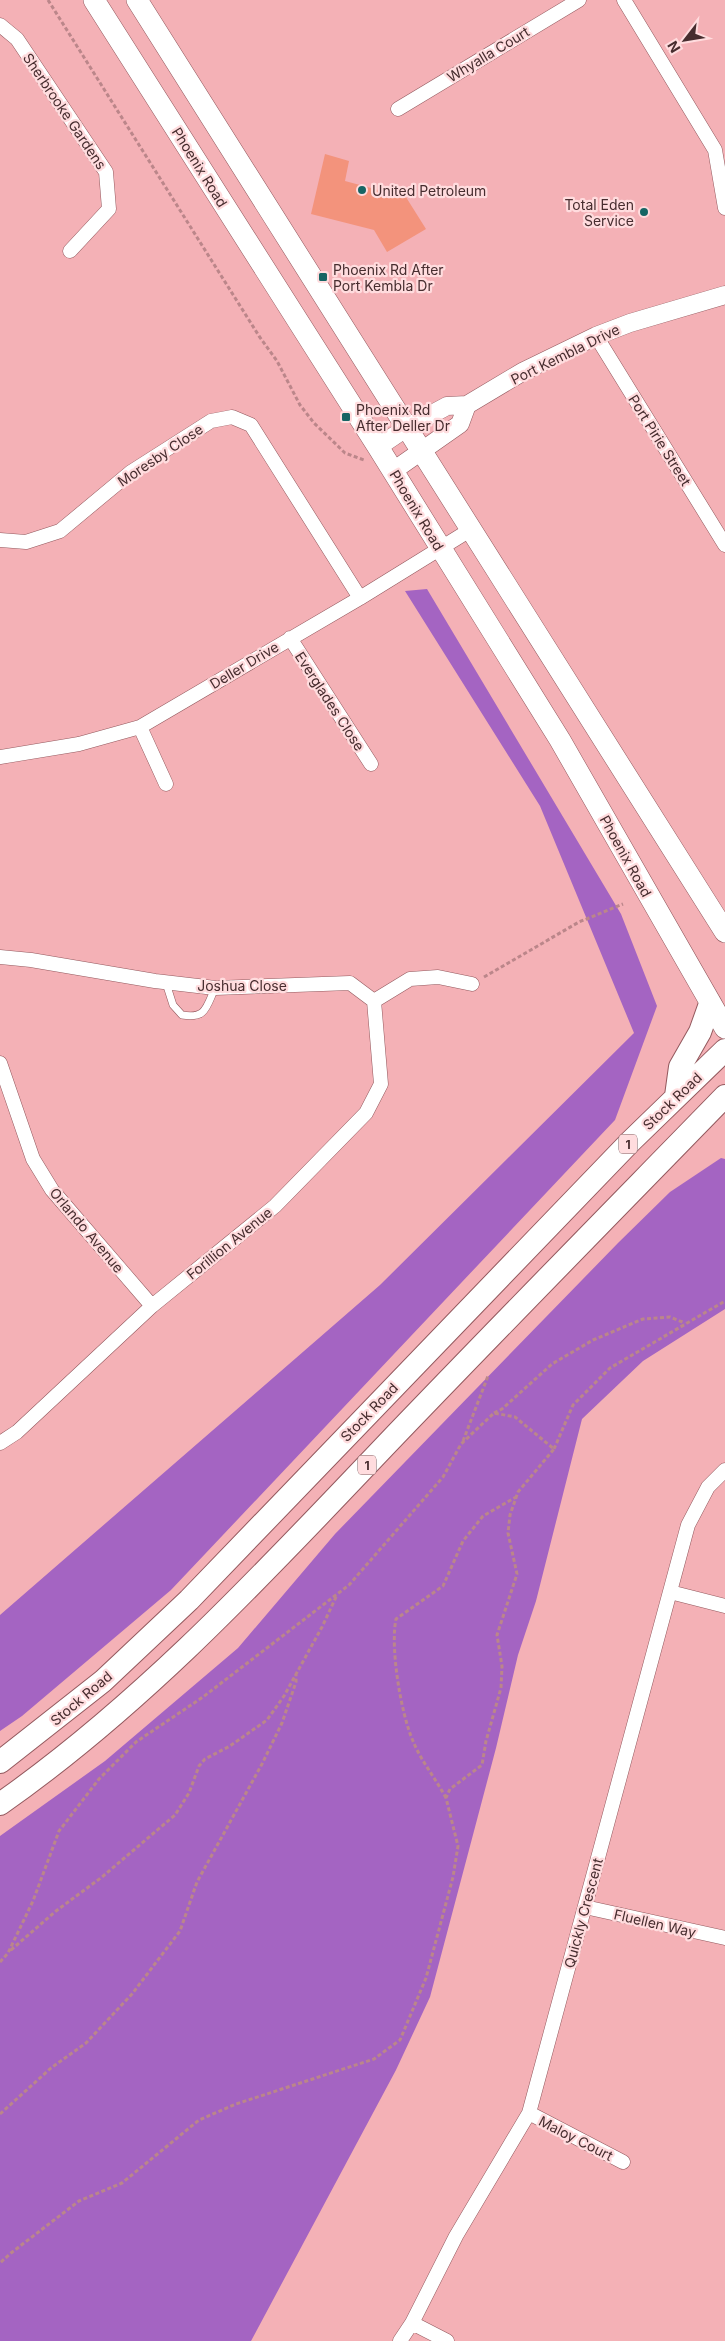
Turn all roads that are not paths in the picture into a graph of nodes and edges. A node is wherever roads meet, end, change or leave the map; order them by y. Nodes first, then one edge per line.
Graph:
1 (94, 0) edge
2 (137, 0) edge
3 (579, 0) edge
4 (624, 0) edge
5 (0, 25) edge
6 (398, 109) dead end
7 (725, 208) edge
8 (70, 251) dead end
9 (725, 295) edge
10 (596, 336) junction
11 (466, 405) junction
12 (406, 428) junction
13 (420, 452) junction
14 (374, 454) junction
15 (393, 471) junction
16 (470, 530) junction
17 (0, 540) edge
18 (725, 544) edge
19 (441, 550) junction
20 (360, 598) junction
21 (290, 638) junction
22 (140, 727) junction
23 (0, 757) edge
24 (371, 764) dead end
25 (166, 784) dead end
26 (725, 932) edge
27 (0, 957) edge
28 (166, 983) junction
29 (472, 984) road end
30 (215, 988) junction
31 (374, 1001) junction
32 (710, 1004) junction
33 (725, 1028) edge
34 (725, 1050) edge
35 (0, 1063) edge
36 (676, 1096) junction
37 (722, 1104) edge
38 (152, 1306) junction
39 (0, 1443) edge
40 (725, 1470) edge
41 (670, 1592) junction
42 (725, 1606) edge
43 (0, 1762) edge
44 (0, 1804) edge
45 (585, 1907) junction
46 (725, 1938) edge
47 (529, 2113) junction
48 (623, 2162) dead end
49 (412, 2322) junction
50 (400, 2341) edge
51 (447, 2341) edge

1 - 14 main road, Phoenix Road
2 - 12 main road
3 - 6 street, Whyalla Court
4 - 7 street
5 - 8 street, Sherbrooke Gardens
9 - 10 street, Port Kembla Drive
10 - 11 street, Port Kembla Drive
10 - 18 street, Port Pirie Street
11 - 12 street, Port Kembla Drive
11 - 13 street
12 - 13 main road
12 - 14 street, Port Kembla Drive
13 - 15 street
13 - 16 main road
14 - 15 main road, Phoenix Road
15 - 19 main road, Phoenix Road
16 - 19 street, Deller Drive
16 - 26 main road
17 - 20 street, Moresby Close
19 - 20 street, Deller Drive
19 - 32 main road, Phoenix Road
20 - 21 street, Deller Drive
21 - 22 street, Deller Drive
21 - 24 street, Everglades Close
22 - 23 street, Deller Drive
22 - 25 street
27 - 28 street, Joshua Close
28 - 30 street, Joshua Close
28 - 30 lane
29 - 31 street
30 - 31 street, Joshua Close
31 - 38 street, Forillion Avenue
32 - 33 main road, Phoenix Road
32 - 36 highway
34 - 36 highway, Stock Road / 1
35 - 38 street, Orlando Avenue
36 - 43 highway, Stock Road / 1
37 - 44 highway, 1
38 - 39 street, Forillion Avenue
40 - 41 street, Quickly Crescent
41 - 42 street
41 - 45 street, Quickly Crescent
45 - 46 street, Fluellen Way
45 - 47 street, Quickly Crescent
47 - 48 street, Maloy Court
47 - 49 street, Quickly Crescent
49 - 50 street, Quickly Crescent
49 - 51 street

